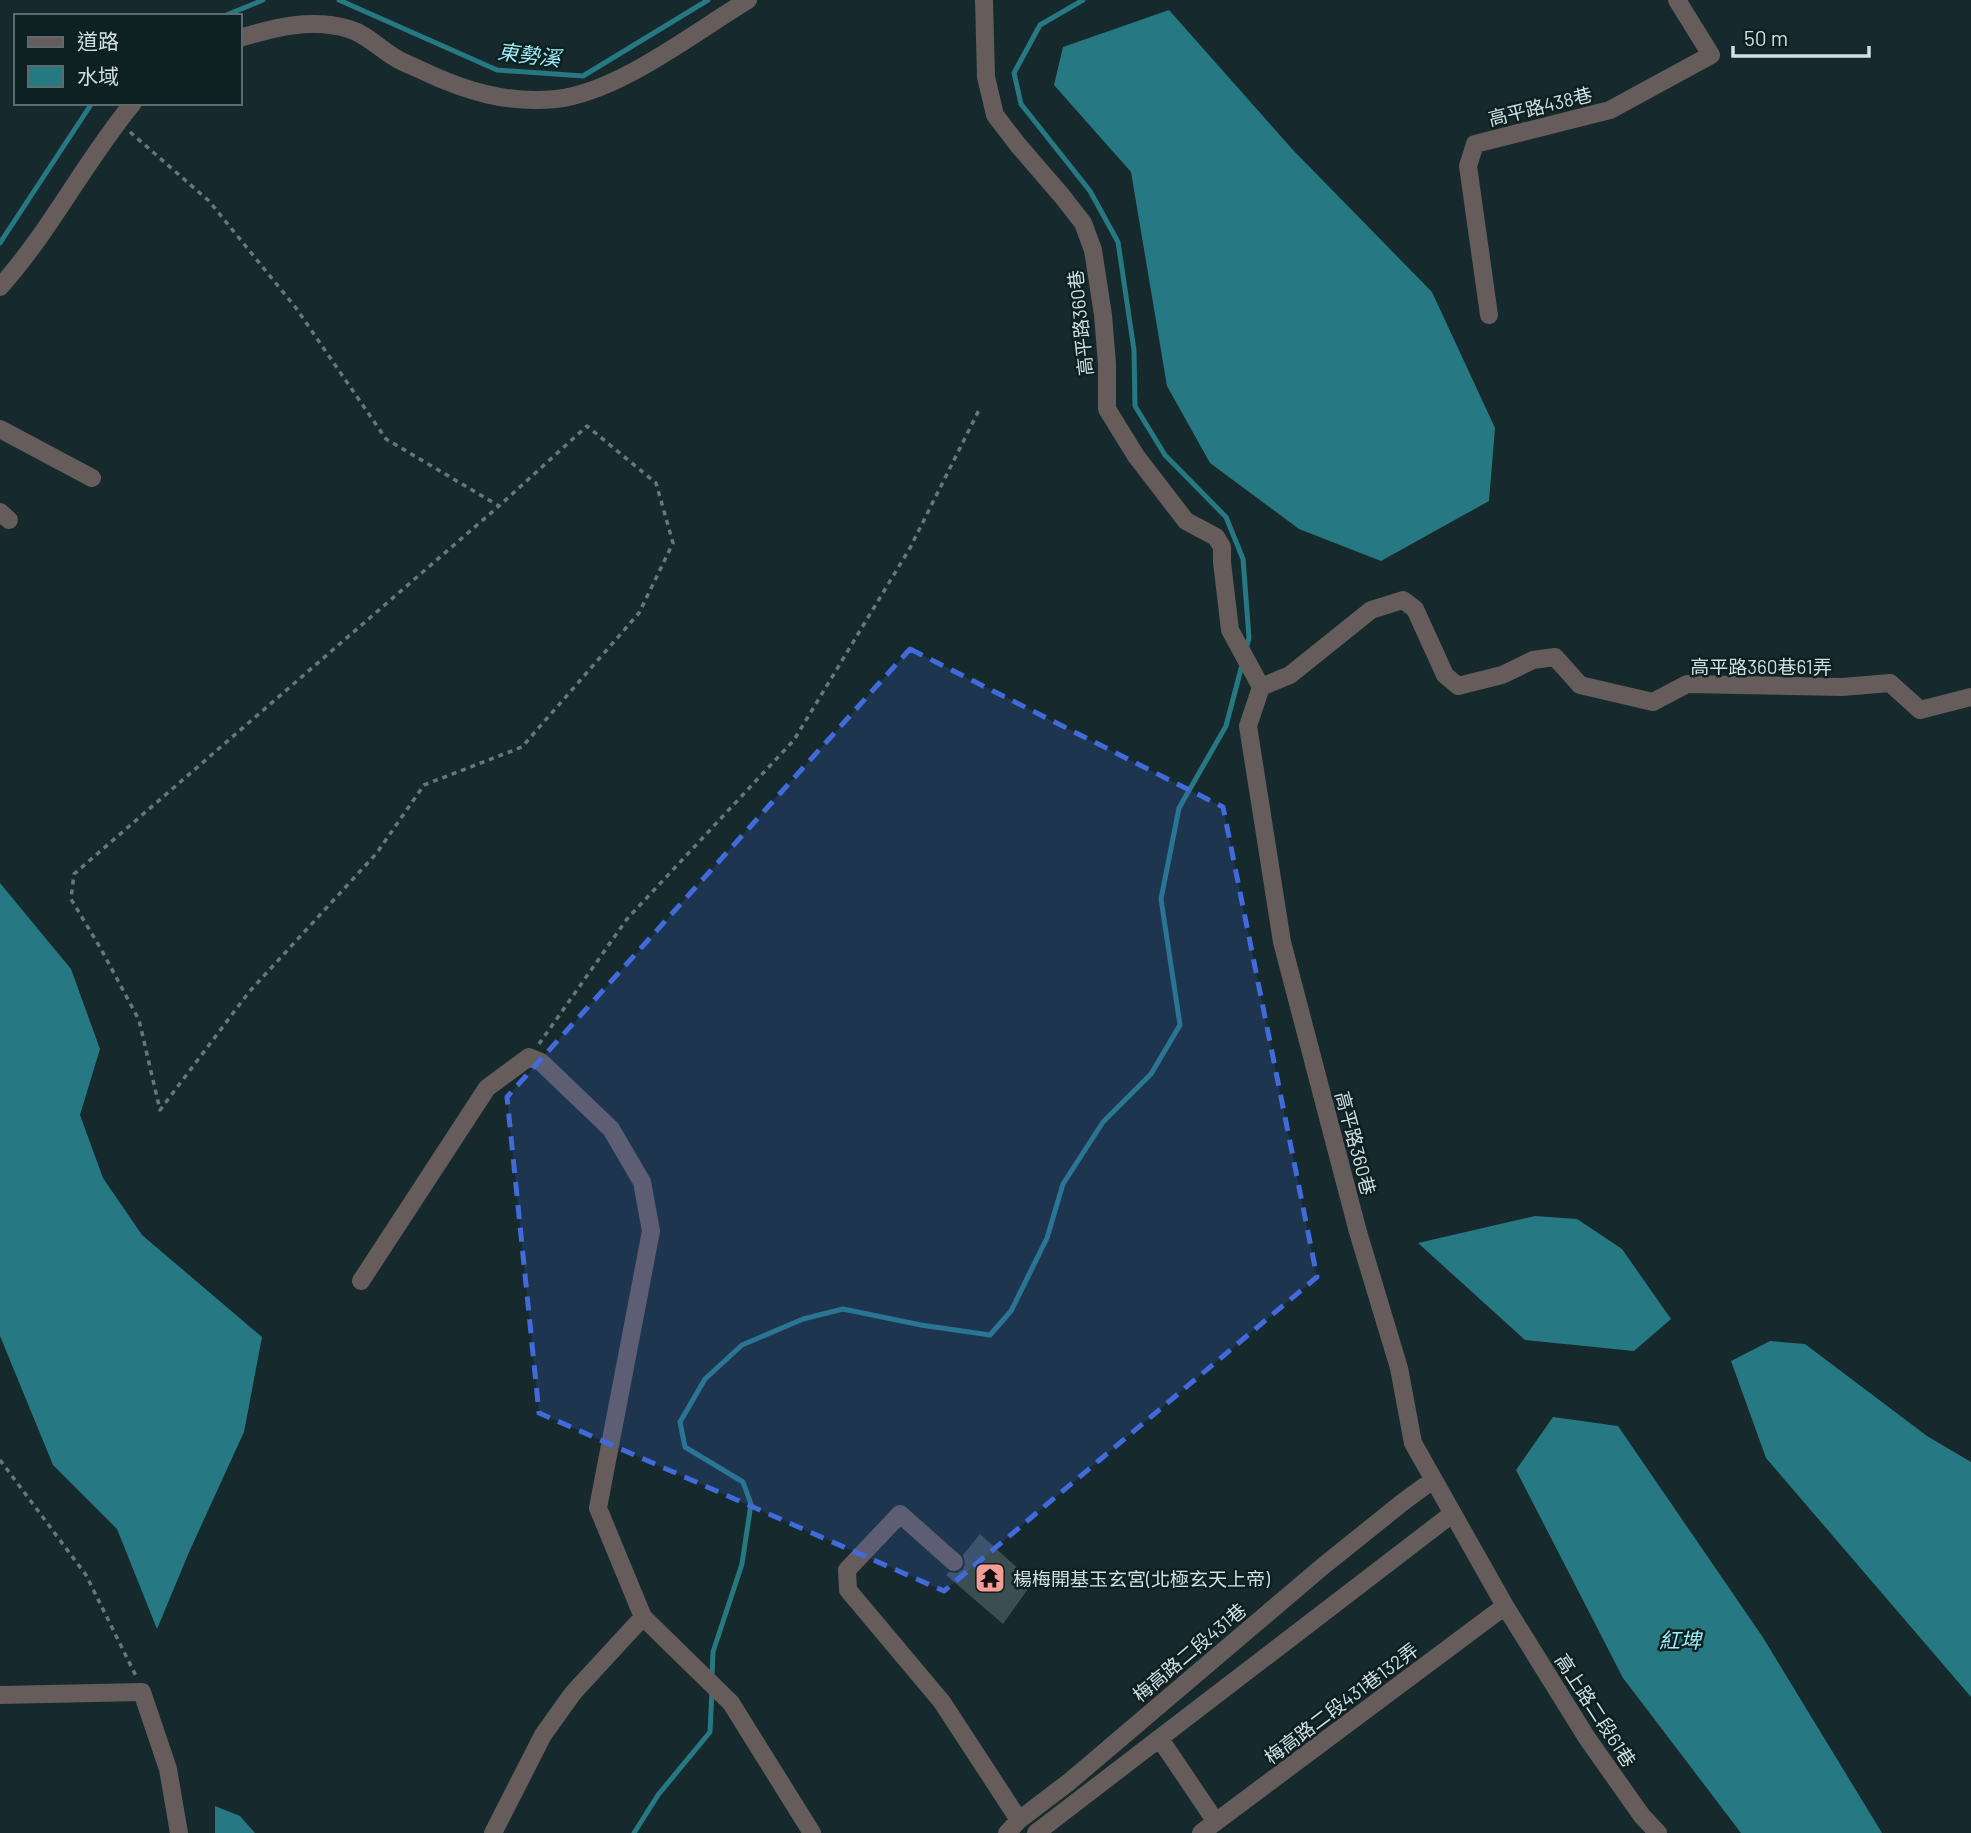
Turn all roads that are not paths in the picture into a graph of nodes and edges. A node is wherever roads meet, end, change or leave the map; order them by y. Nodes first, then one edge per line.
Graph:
1 (748, 0) edge
2 (984, 0) edge
3 (1678, 0) edge
4 (242, 38) edge
5 (131, 105) edge
6 (0, 287) edge
7 (1489, 315) dead end
8 (0, 429) edge
9 (92, 478) dead end
10 (1261, 687) junction
11 (1971, 697) edge
12 (361, 1282) dead end
13 (1433, 1480) junction
14 (1452, 1514) junction
15 (954, 1562) dead end
16 (1505, 1606) junction
17 (643, 1617) junction
18 (0, 1695) edge
19 (1160, 1739) junction
20 (1216, 1822) junction
21 (1013, 1827) edge
22 (179, 1833) edge
23 (494, 1833) edge
24 (812, 1833) edge
25 (1036, 1833) edge
26 (1201, 1833) edge
27 (1658, 1833) edge

1 - 4 street
2 - 10 street, 高平路360巷
3 - 7 street, 高平路438巷
5 - 6 street
8 - 9 street
10 - 11 street, 高平路360巷61弄
10 - 13 street, 高平路360巷
12 - 17 street
13 - 14 street, 高平路360巷
13 - 21 street, 梅高路二段431巷
14 - 16 street, 高平路360巷
14 - 19 street
15 - 21 street
16 - 20 street, 梅高路二段431巷132弄
16 - 27 street, 高上路二段61巷
17 - 23 street
17 - 24 street
18 - 22 street
19 - 20 street
19 - 25 street
20 - 26 street, 梅高路二段431巷132弄

